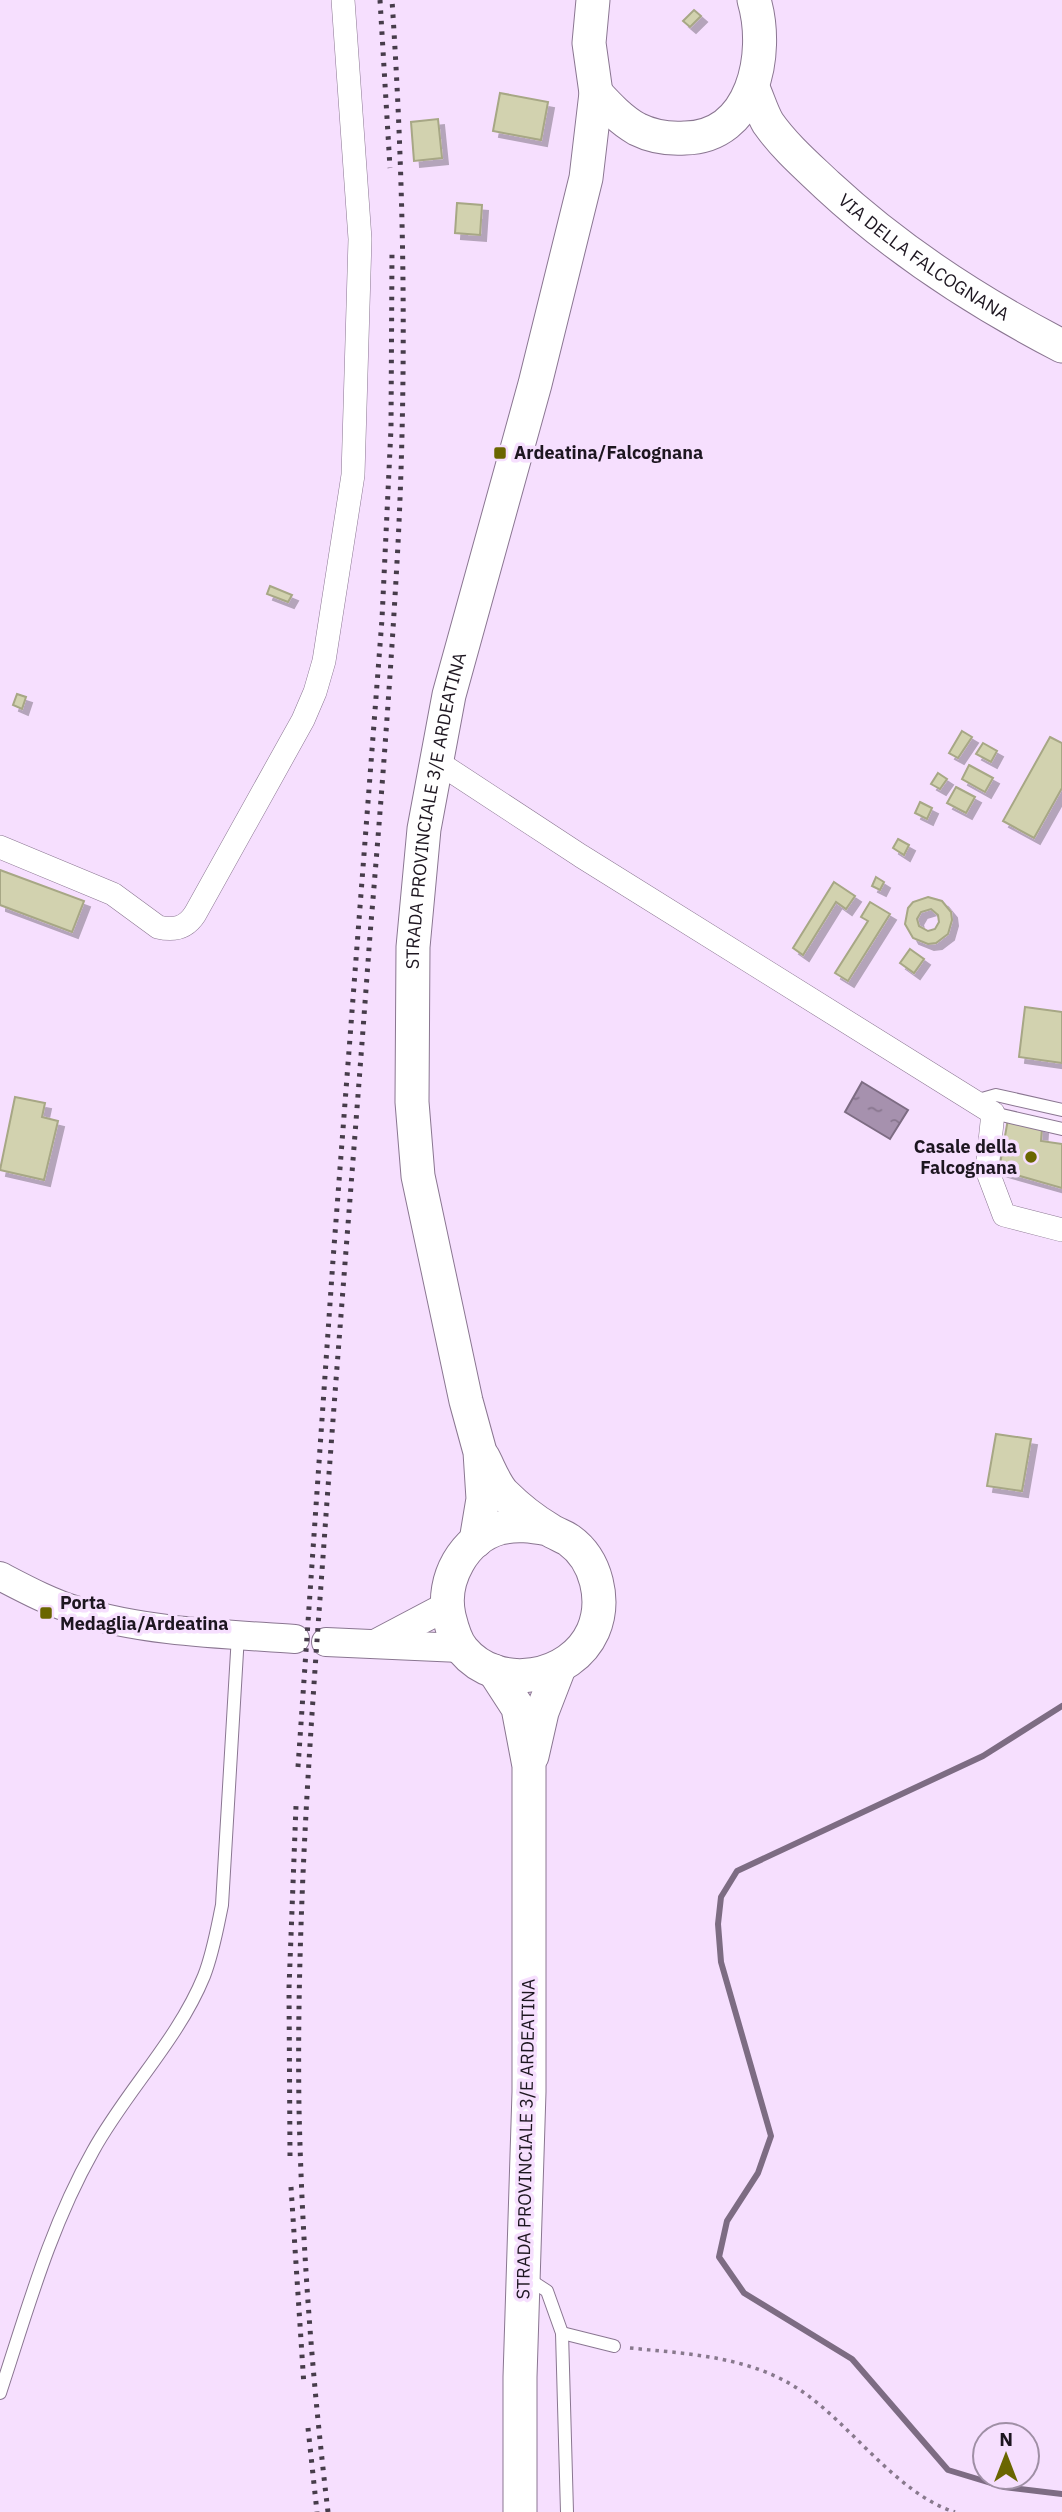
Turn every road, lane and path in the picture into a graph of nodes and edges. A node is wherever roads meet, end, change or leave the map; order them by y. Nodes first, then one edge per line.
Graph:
1 (343, 0) edge
2 (593, 0) edge
3 (754, 0) edge
4 (753, 88) junction
5 (596, 93) junction
6 (637, 128) junction
7 (717, 131) junction
8 (793, 155) junction
9 (586, 178) junction
10 (1062, 346) edge
11 (436, 761) junction
12 (0, 847) edge
13 (984, 1107) junction
14 (1062, 1110) edge
15 (1062, 1129) edge
16 (1062, 1230) edge
17 (480, 1452) junction
18 (548, 1529) junction
19 (476, 1541) junction
20 (0, 1576) edge
21 (447, 1606) junction
22 (238, 1634) junction
23 (295, 1639) dead end
24 (326, 1642) dead end
25 (373, 1645) junction
26 (460, 1648) junction
27 (559, 1668) junction
28 (494, 1671) junction
29 (529, 1766) junction
30 (523, 2276) junction
31 (562, 2333) junction
32 (614, 2346) joint
33 (0, 2393) edge
34 (520, 2512) edge
35 (567, 2512) edge
36 (955, 2512) edge

1 - 12 street
2 - 5 main road, STRADA PROVINCIALE 3/E ARDEATINA
3 - 4 main road
4 - 7 main road
4 - 8 main road, VIA DELLA FALCOGNANA
5 - 6 main road
5 - 9 main road, STRADA PROVINCIALE 3/E ARDEATINA
6 - 7 main road
6 - 9 main road, STRADA PROVINCIALE 3/E ARDEATINA
7 - 8 main road, VIA DELLA FALCOGNANA
8 - 10 main road, VIA DELLA FALCOGNANA
9 - 11 main road, STRADA PROVINCIALE 3/E ARDEATINA
11 - 13 street
11 - 17 main road, STRADA PROVINCIALE 3/E ARDEATINA
13 - 14 lane
13 - 15 lane
13 - 16 street
17 - 18 main road, STRADA PROVINCIALE 3/E ARDEATINA
17 - 19 main road, STRADA PROVINCIALE 3/E ARDEATINA
18 - 19 main road, STRADA PROVINCIALE 3/E ARDEATINA
18 - 27 main road, STRADA PROVINCIALE 3/E ARDEATINA
19 - 21 main road, STRADA PROVINCIALE 3/E ARDEATINA
20 - 22 street
21 - 25 street
21 - 26 main road, STRADA PROVINCIALE 3/E ARDEATINA
22 - 23 street
22 - 33 lane
24 - 25 street
25 - 26 street
26 - 28 main road, STRADA PROVINCIALE 3/E ARDEATINA
27 - 28 main road, STRADA PROVINCIALE 3/E ARDEATINA
27 - 29 main road, STRADA PROVINCIALE 3/E ARDEATINA
28 - 29 main road, STRADA PROVINCIALE 3/E ARDEATINA
29 - 30 main road, STRADA PROVINCIALE 3/E ARDEATINA
30 - 31 lane
30 - 34 main road, STRADA PROVINCIALE 3/E ARDEATINA
31 - 32 lane
31 - 35 lane
32 - 36 path

